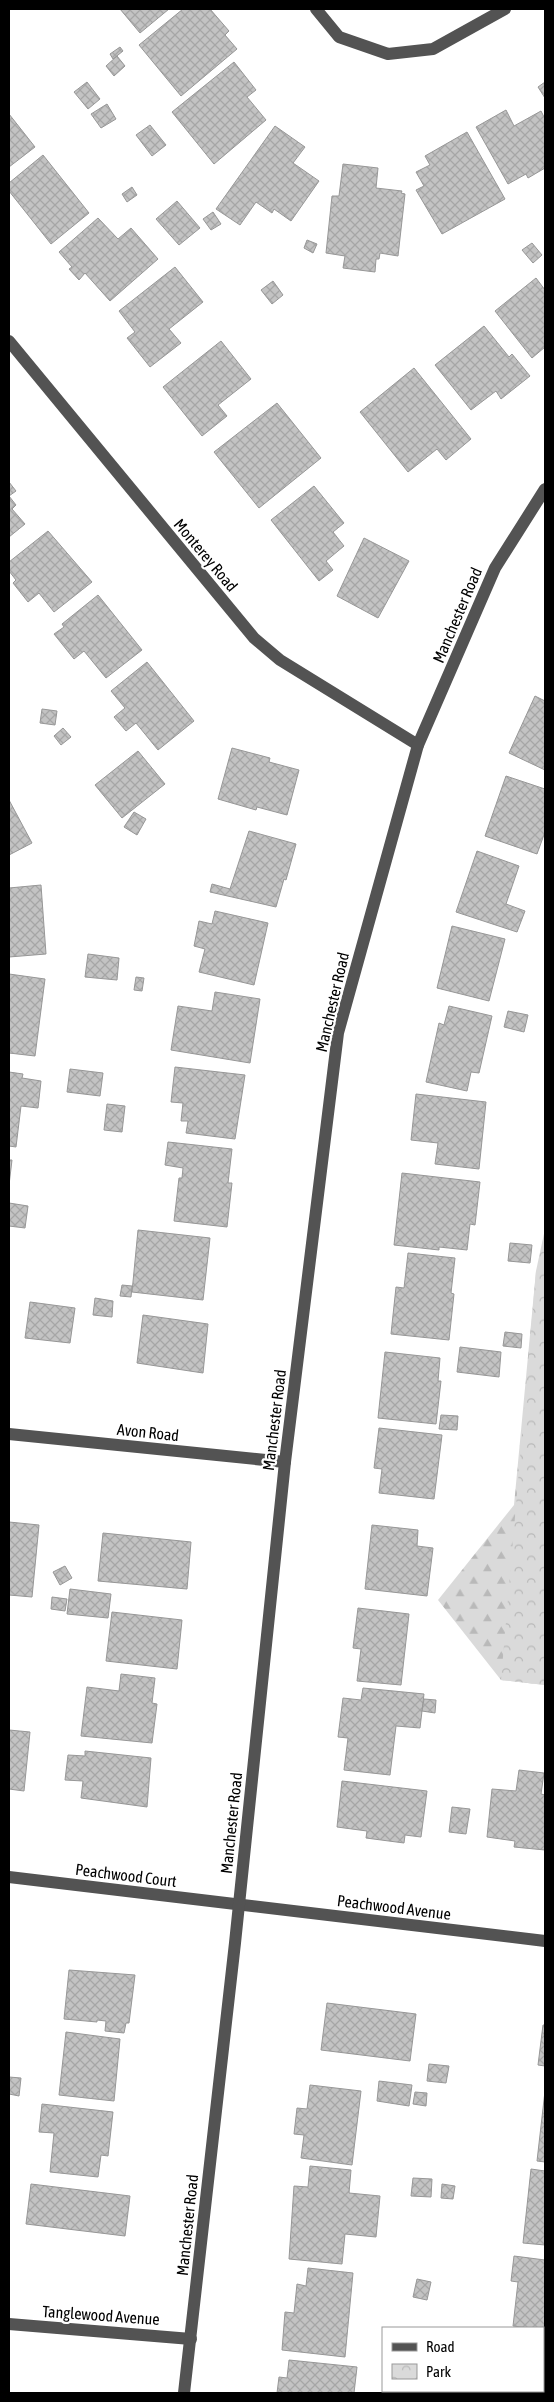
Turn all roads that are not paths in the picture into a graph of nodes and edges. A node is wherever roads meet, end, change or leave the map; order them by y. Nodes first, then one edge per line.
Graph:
1 (316, 9) edge
2 (505, 9) edge
3 (9, 341) edge
4 (545, 489) edge
5 (418, 745) junction
6 (9, 1434) edge
7 (285, 1462) junction
8 (9, 1877) edge
9 (239, 1905) junction
10 (545, 1941) edge
11 (9, 2324) edge
12 (191, 2339) junction
13 (184, 2393) edge

1 - 2 street
3 - 5 street, Monterey Road
4 - 5 street, Manchester Road
5 - 7 street, Manchester Road
6 - 7 street, Avon Road
7 - 9 street, Manchester Road
8 - 9 street, Peachwood Court
9 - 10 street, Peachwood Avenue
9 - 12 street, Manchester Road
11 - 12 street, Tanglewood Avenue
12 - 13 street, Manchester Road

